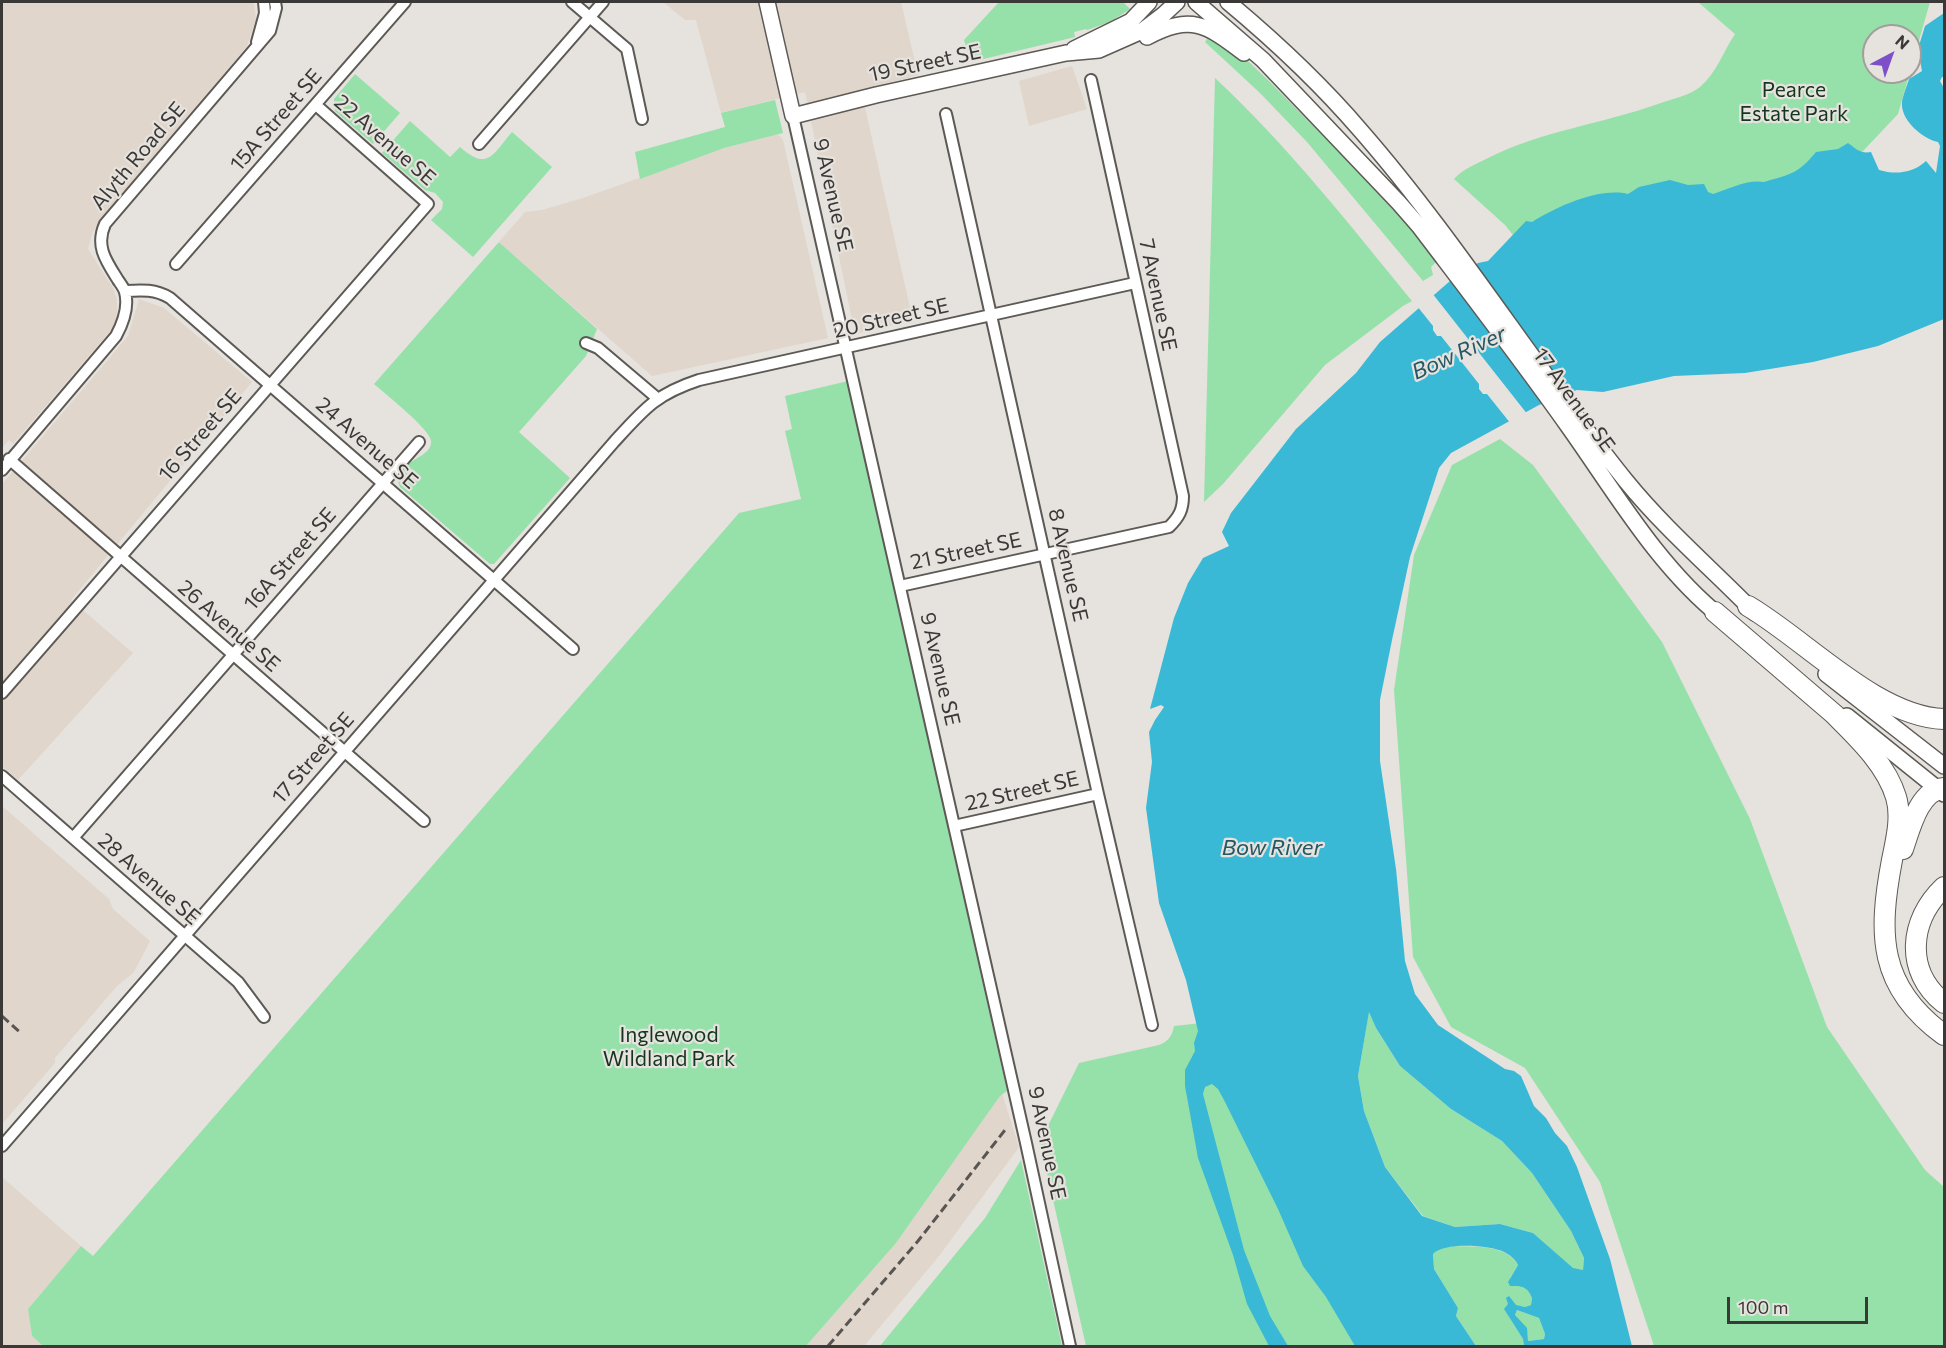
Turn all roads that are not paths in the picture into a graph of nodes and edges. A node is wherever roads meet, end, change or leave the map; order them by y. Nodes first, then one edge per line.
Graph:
1 (264, 2) edge
2 (275, 2) edge
3 (405, 2) edge
4 (572, 2) edge
5 (603, 2) edge
6 (767, 2) edge
7 (1149, 2) edge
8 (1177, 2) edge
9 (1196, 2) edge
10 (1228, 2) edge
11 (590, 16) junction
12 (1099, 50) junction
13 (254, 51) junction
14 (1066, 53) junction
15 (1091, 80) dead end
16 (1302, 100) junction
17 (316, 105) junction
18 (946, 114) dead end
19 (793, 116) junction
20 (642, 119) dead end
21 (479, 144) dead end
22 (428, 204) joint
23 (1451, 257) junction
24 (176, 264) dead end
25 (1136, 283) junction
26 (125, 291) junction
27 (991, 316) junction
28 (586, 343) dead end
29 (847, 348) junction
30 (270, 385) junction
31 (657, 398) junction
32 (1564, 408) junction
33 (419, 442) dead end
34 (9, 459) junction
35 (2, 470) edge
36 (382, 482) junction
37 (1179, 518) joint
38 (1046, 554) junction
39 (120, 556) junction
40 (495, 581) junction
41 (900, 586) junction
42 (1748, 606) junction
43 (1715, 612) junction
44 (573, 649) dead end
45 (233, 655) junction
46 (2, 693) edge
47 (1944, 719) edge
48 (344, 752) junction
49 (1944, 766) edge
50 (2, 776) edge
51 (1942, 790) edge
52 (1098, 794) junction
53 (424, 821) dead end
54 (954, 826) junction
55 (73, 838) junction
56 (1944, 887) edge
57 (1884, 929) junction
58 (185, 936) junction
59 (1944, 1003) edge
60 (264, 1017) dead end
61 (1152, 1025) dead end
62 (1944, 1035) edge
63 (2, 1146) edge
64 (1070, 1347) edge

1 - 13 street, Alyth Road SE
2 - 13 street, Alyth Road SE
3 - 17 street, 15A Street SE
4 - 11 street
5 - 11 street
6 - 19 main road, 9 Avenue SE
7 - 14 main road, 19 Street SE
8 - 12 main road, 19 Street SE
9 - 16 main road, 17 Avenue SE
10 - 23 main road, 17 Avenue SE
11 - 20 street
11 - 21 street
12 - 14 main road, 19 Street SE
12 - 16 main road
13 - 26 street, Alyth Road SE
14 - 19 main road, 19 Street SE
15 - 25 street, 7 Avenue SE
16 - 23 main road, 17 Avenue SE
17 - 22 street, 22 Avenue SE
17 - 24 street, 15A Street SE
18 - 27 street, 8 Avenue SE
19 - 29 street, 9 Avenue SE
22 - 30 street, 16 Street SE
23 - 32 main road, 17 Avenue SE
25 - 27 street, 20 Street SE
25 - 37 street, 7 Avenue SE
26 - 30 street, 24 Avenue SE
26 - 34 street
27 - 29 street, 20 Street SE
27 - 38 street, 8 Avenue SE
28 - 31 street
29 - 31 street, 20 Street SE
29 - 41 street, 9 Avenue SE
30 - 36 street, 24 Avenue SE
30 - 39 street, 16 Street SE
31 - 40 street, 17 Street SE
32 - 42 main road, 17 Avenue SE
32 - 43 main road, 17 Avenue SE
33 - 36 street, 16A Street SE
34 - 35 street
34 - 39 street, 26 Avenue SE
36 - 40 street, 24 Avenue SE
36 - 45 street, 16A Street SE
37 - 38 street, 21 Street SE
38 - 41 street, 21 Street SE
38 - 52 street, 8 Avenue SE
39 - 45 street, 26 Avenue SE
39 - 46 street, 16 Street SE
40 - 44 street, 24 Avenue SE
40 - 48 street, 17 Street SE
41 - 54 street, 9 Avenue SE
42 - 47 highway
42 - 49 main road, 17 Avenue SE
43 - 51 main road, 17 Avenue SE
43 - 57 highway
45 - 48 street, 26 Avenue SE
45 - 55 street, 16A Street SE
48 - 53 street, 26 Avenue SE
48 - 58 street, 17 Street SE
50 - 55 street, 28 Avenue SE
51 - 57 highway
52 - 54 street, 22 Street SE
52 - 61 street, 8 Avenue SE
54 - 64 street, 9 Avenue SE
55 - 58 street, 28 Avenue SE
56 - 59 highway
57 - 62 highway
58 - 60 street, 28 Avenue SE
58 - 63 street, 17 Street SE

